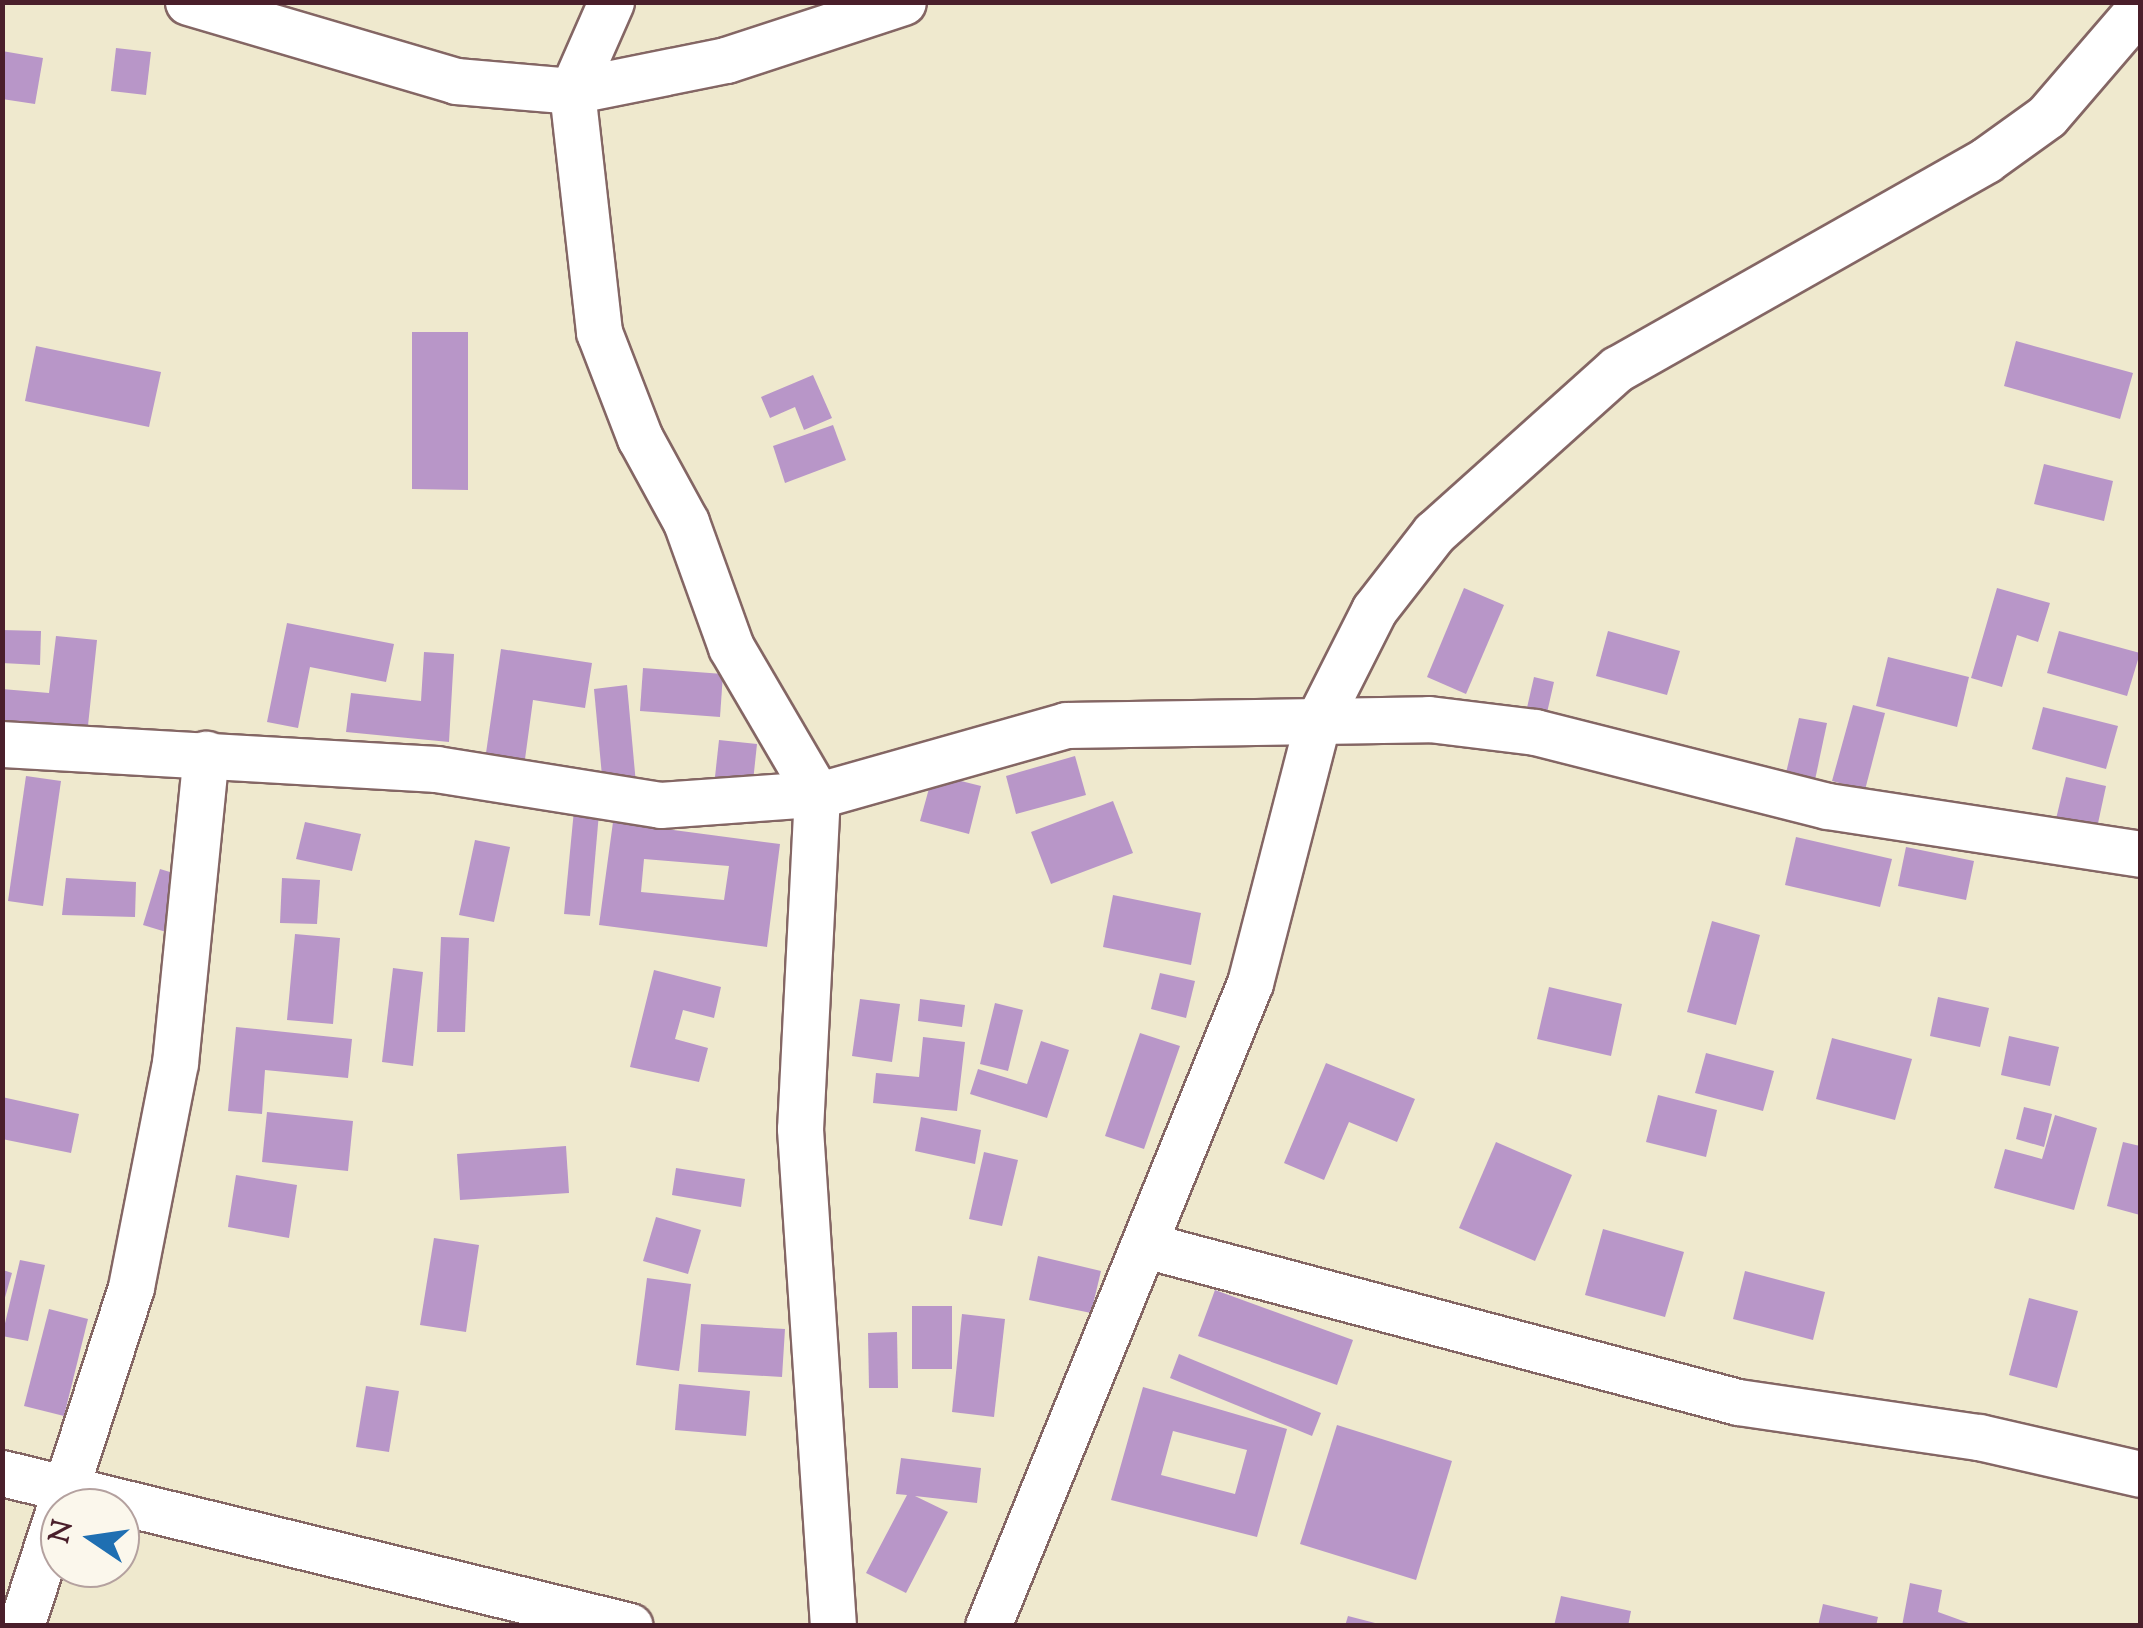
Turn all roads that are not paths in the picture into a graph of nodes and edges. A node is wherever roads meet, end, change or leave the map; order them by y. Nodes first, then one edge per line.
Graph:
1 (188, 2) edge
2 (611, 2) edge
3 (903, 2) edge
4 (2140, 8) edge
5 (572, 91) junction
6 (1317, 723) junction
7 (2, 744) edge
8 (206, 754) junction
9 (817, 794) junction
10 (2140, 854) edge
11 (1144, 1244) junction
12 (2, 1473) edge
13 (2140, 1474) edge
14 (63, 1485) junction
15 (22, 1626) edge
16 (630, 1626) edge
17 (833, 1626) edge
18 (988, 1626) edge

1 - 5 street
2 - 5 street
3 - 5 street
4 - 6 street
5 - 9 street
6 - 9 street
6 - 10 street
6 - 11 street
7 - 8 street
8 - 9 street
8 - 14 street
9 - 17 street
11 - 13 street
11 - 18 street
12 - 14 street
14 - 15 street
14 - 16 street

